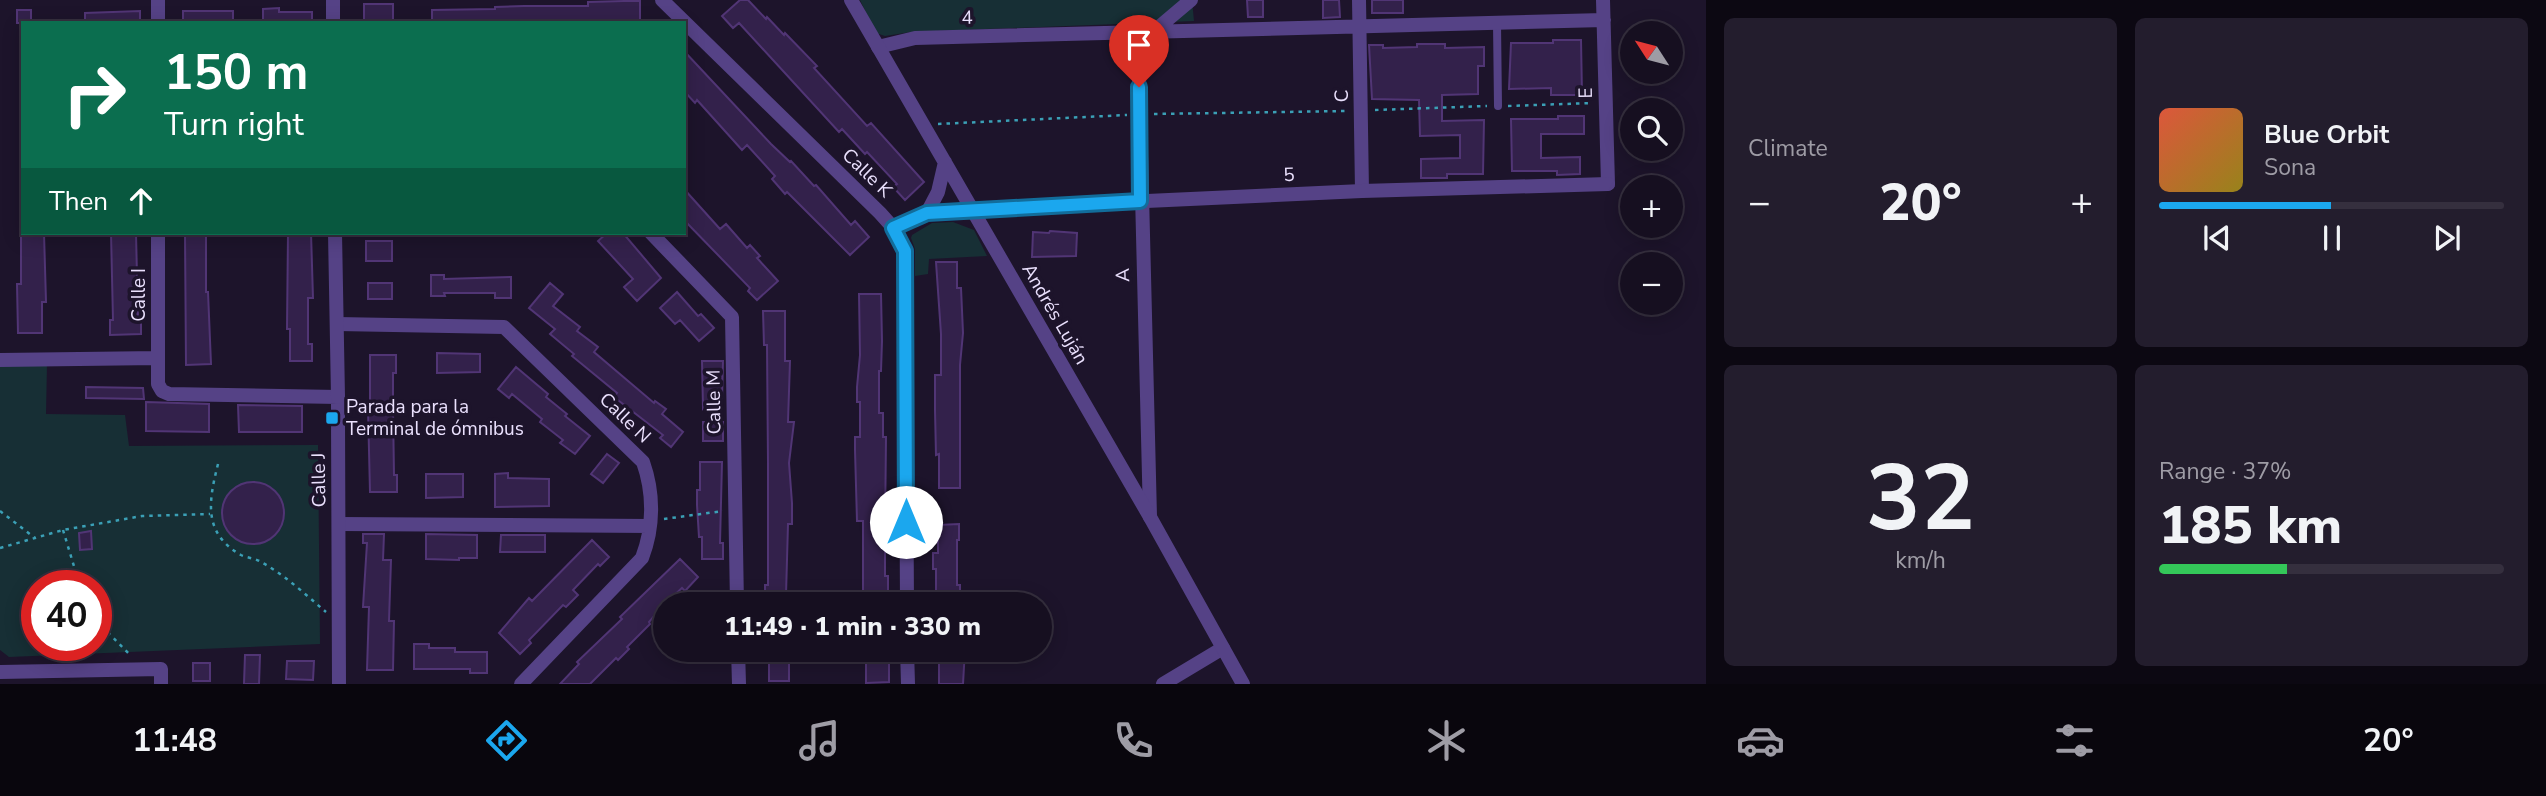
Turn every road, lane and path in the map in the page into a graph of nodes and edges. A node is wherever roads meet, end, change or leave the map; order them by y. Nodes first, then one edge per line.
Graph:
1 (158, 0) edge
2 (332, 0) edge
3 (662, 0) edge
4 (851, 0) edge
5 (1191, 0) edge
6 (1359, 0) edge
7 (1603, 0) edge
8 (1604, 20) junction
9 (158, 21) edge
10 (333, 21) edge
11 (683, 21) edge
12 (1497, 23) junction
13 (686, 24) edge
14 (1360, 27) junction
15 (1145, 32) junction
16 (878, 47) junction
17 (1606, 102) junction
18 (1497, 106) junction
19 (1362, 111) junction
20 (1139, 114) junction
21 (923, 125) junction
22 (945, 162) junction
23 (1608, 184) joint
24 (1362, 191) junction
25 (1140, 201) junction
26 (972, 209) junction
27 (927, 213) junction
28 (893, 228) junction
29 (158, 235) edge
30 (335, 235) edge
31 (653, 235) edge
32 (337, 324) junction
33 (158, 358) junction
34 (0, 360) edge
35 (338, 397) junction
36 (218, 464) dead end
37 (734, 509) junction
38 (0, 511) edge
39 (210, 514) junction
40 (1150, 517) junction
41 (339, 524) junction
42 (650, 524) junction
43 (63, 530) junction
44 (35, 538) junction
45 (0, 548) edge
46 (75, 570) edge
47 (737, 592) edge
48 (907, 592) edge
49 (339, 624) junction
50 (112, 636) edge
51 (1223, 648) junction
52 (738, 662) edge
53 (907, 662) edge
54 (144, 669) junction
55 (0, 671) edge
56 (161, 677) edge
57 (339, 684) edge
58 (521, 684) edge
59 (739, 684) edge
60 (908, 684) edge
61 (1163, 684) edge
62 (1243, 684) edge

1 - 9 street
2 - 10 street
3 - 11 street, Calle K
4 - 16 street, Andrés Luján
5 - 15 street
6 - 14 street, C
7 - 8 street, E
8 - 12 street, 4
8 - 17 street, E
12 - 14 street, 4
12 - 18 lane
13 - 28 street, Calle K
14 - 15 street, 4
14 - 19 street, C
15 - 16 street, 4
15 - 20 street, A
16 - 21 street, Andrés Luján
17 - 18 path
17 - 23 street, E
18 - 19 path
19 - 20 path
19 - 24 street, C
20 - 21 path
20 - 25 street, A
21 - 22 street, Andrés Luján
22 - 26 street, Andrés Luján
22 - 27 street
23 - 24 street, 5
24 - 25 street, 5
25 - 26 street, 5
25 - 40 street, A
26 - 27 street, 5
26 - 40 street, Andrés Luján
27 - 28 street, 5
28 - 48 street, Calle K
29 - 33 street, Calle I
30 - 32 street, Calle J
31 - 37 street, Calle M
32 - 35 street, Calle J
32 - 42 street, Calle N
33 - 34 street
33 - 35 street, Calle I
35 - 41 street, Calle J
36 - 39 path
37 - 42 path
37 - 47 street, Calle M
38 - 44 path
39 - 43 path
39 - 49 path
40 - 51 street, Andrés Luján
41 - 42 street
41 - 49 street, Calle J
42 - 58 street, Calle N
43 - 44 path
43 - 46 path
44 - 45 path
49 - 57 street, Calle J
50 - 54 path
51 - 61 street
51 - 62 street, Andrés Luján
52 - 59 street
53 - 60 street
54 - 55 street
54 - 56 street

